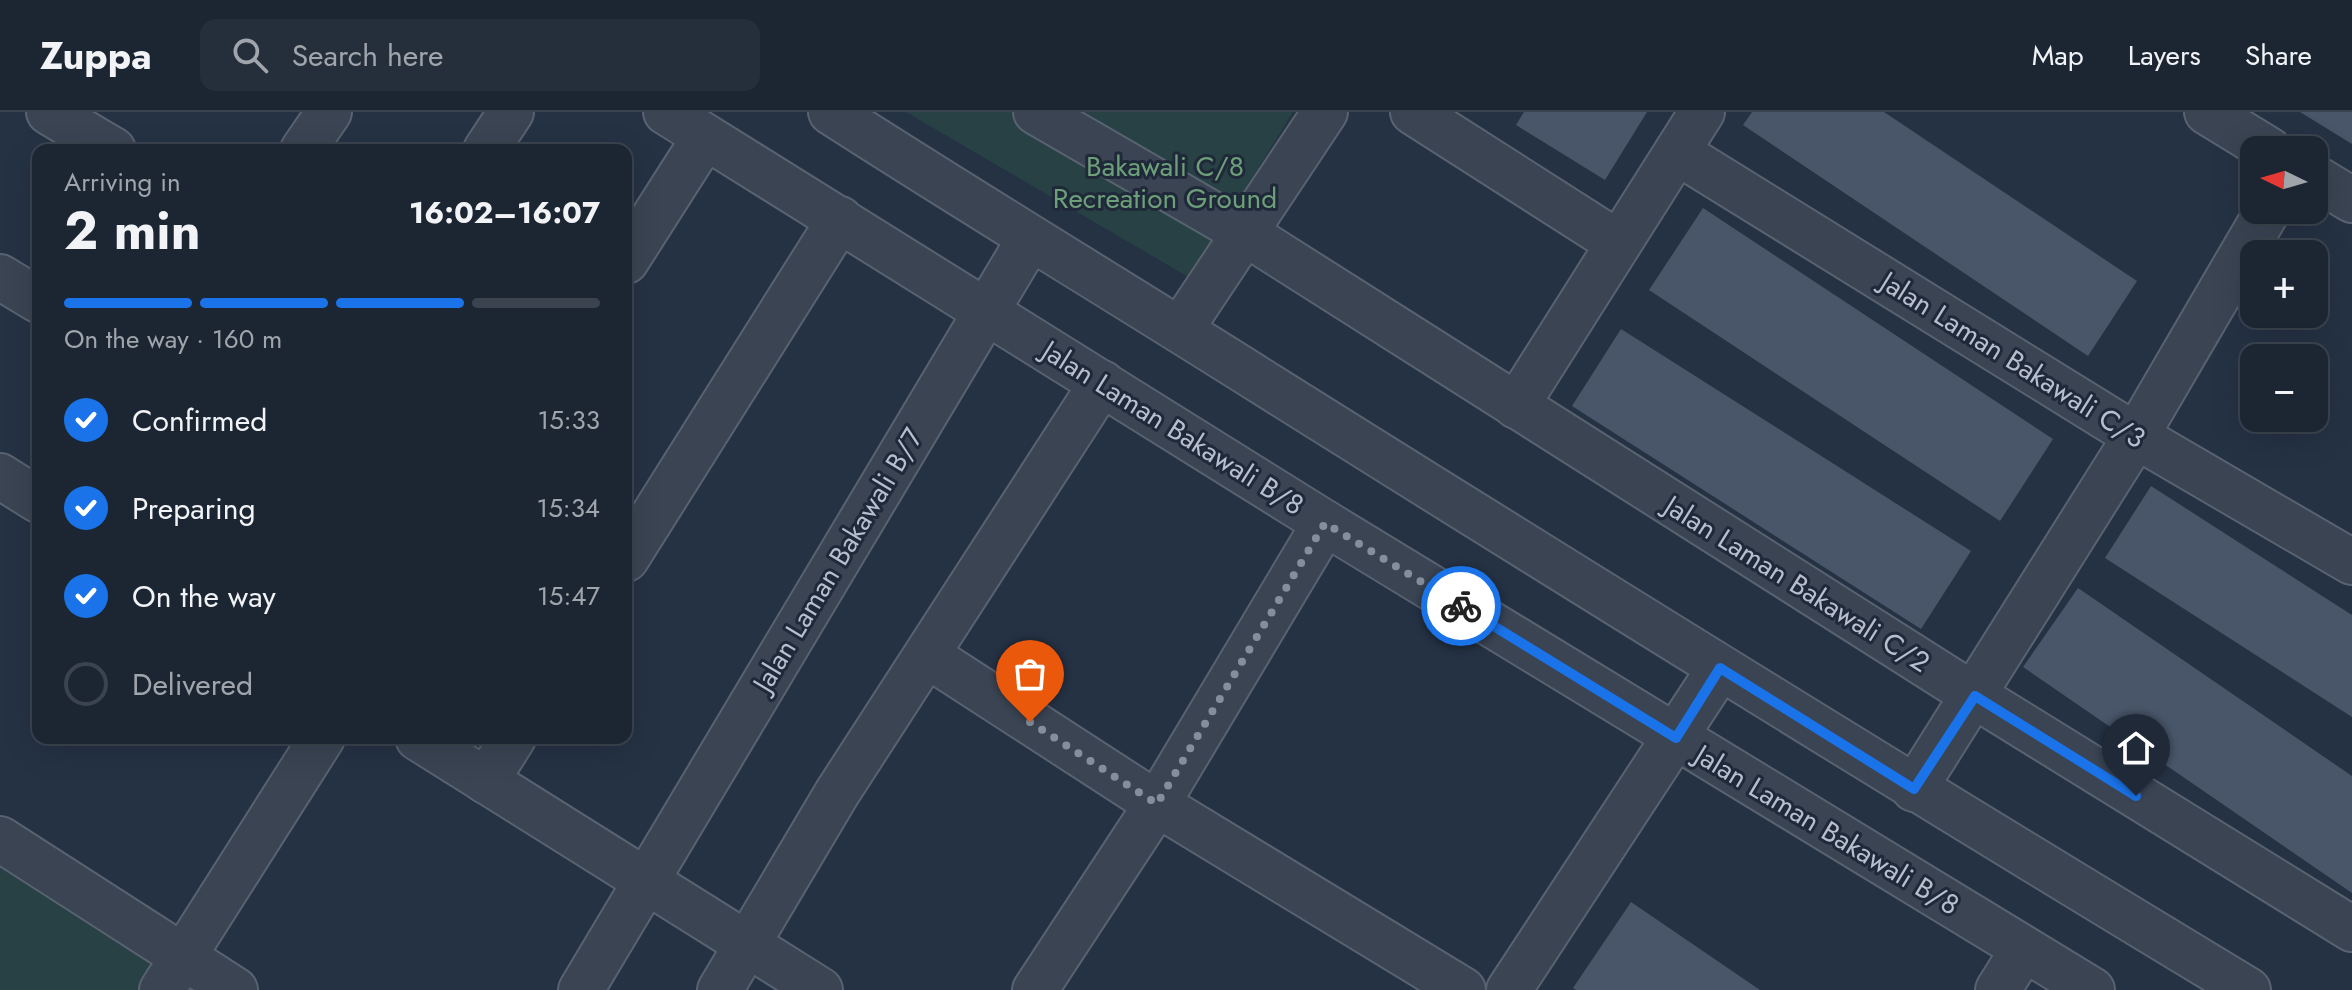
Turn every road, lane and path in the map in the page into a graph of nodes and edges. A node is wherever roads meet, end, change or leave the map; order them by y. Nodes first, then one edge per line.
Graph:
1 (49, 112) edge
2 (329, 112) edge
3 (511, 112) edge
4 (666, 112) edge
5 (831, 112) edge
6 (1036, 112) edge
7 (1325, 112) edge
8 (1413, 112) edge
9 (1702, 112) edge
10 (2207, 112) edge
11 (2246, 136) edge
12 (705, 137) junction
13 (103, 144) edge
14 (307, 144) edge
15 (490, 144) edge
16 (1677, 152) junction
17 (2328, 185) edge
18 (2352, 200) edge
19 (840, 219) junction
20 (2260, 224) edge
21 (1245, 233) junction
22 (1029, 240) junction
23 (1618, 243) junction
24 (632, 252) edge
25 (0, 277) edge
26 (32, 296) edge
27 (985, 313) junction
28 (1180, 330) junction
29 (1102, 383) junction
30 (1516, 406) junction
31 (2136, 436) junction
32 (0, 476) edge
33 (32, 496) edge
34 (1325, 523) junction
35 (632, 549) edge
36 (2352, 562) edge
37 (927, 655) junction
38 (1720, 668) junction
39 (1975, 696) junction
40 (1676, 738) junction
41 (318, 744) edge
42 (427, 744) edge
43 (509, 744) edge
44 (486, 781) junction
45 (1914, 789) junction
46 (1157, 804) junction
47 (0, 839) edge
48 (648, 881) junction
49 (2352, 929) edge
50 (749, 944) junction
51 (2023, 950) junction
52 (171, 973) edge
53 (235, 990) edge
54 (581, 990) edge
55 (720, 990) edge
56 (820, 990) edge
57 (1035, 990) edge
58 (1463, 990) edge
59 (1509, 990) edge
60 (1998, 990) edge
61 (2092, 990) edge
62 (2248, 990) edge

1 - 13 street
2 - 14 street
3 - 15 street
4 - 12 street, Jalan Laman Bakawali B/8
5 - 22 street
6 - 21 street, Jalan Laman Bakawali C/2
7 - 21 street
8 - 23 street
9 - 16 street
10 - 11 street
12 - 19 street, Jalan Laman Bakawali B/8
12 - 24 street
16 - 23 street
16 - 31 street, Jalan Laman Bakawali C/3
17 - 18 street
19 - 27 street, Jalan Laman Bakawali B/8
19 - 35 street
20 - 31 street
21 - 28 street
21 - 30 street, Jalan Laman Bakawali C/2
22 - 27 street, Jalan Laman Bakawali B/7
22 - 28 street
23 - 30 street
25 - 26 street
27 - 29 street, Jalan Laman Bakawali B/8
27 - 48 street, Jalan Laman Bakawali B/7
28 - 38 street
29 - 34 street, Jalan Laman Bakawali B/8
29 - 37 street
30 - 39 street, Jalan Laman Bakawali C/2
31 - 36 street, Jalan Laman Bakawali C/3
31 - 39 street
32 - 33 street
34 - 40 street, Jalan Laman Bakawali B/8
34 - 46 street
37 - 46 street
37 - 50 street
38 - 40 street
38 - 45 street
39 - 45 street
39 - 49 street, Jalan Laman Bakawali C/2
40 - 51 street, Jalan Laman Bakawali B/8
40 - 59 street
41 - 52 street
42 - 44 street
43 - 44 street
44 - 48 street
45 - 62 street
46 - 57 street
46 - 58 street
47 - 52 street
48 - 50 street
48 - 54 street, Jalan Laman Bakawali B/7
50 - 55 street
50 - 56 street
51 - 60 street
51 - 61 street, Jalan Laman Bakawali B/8
52 - 53 street

